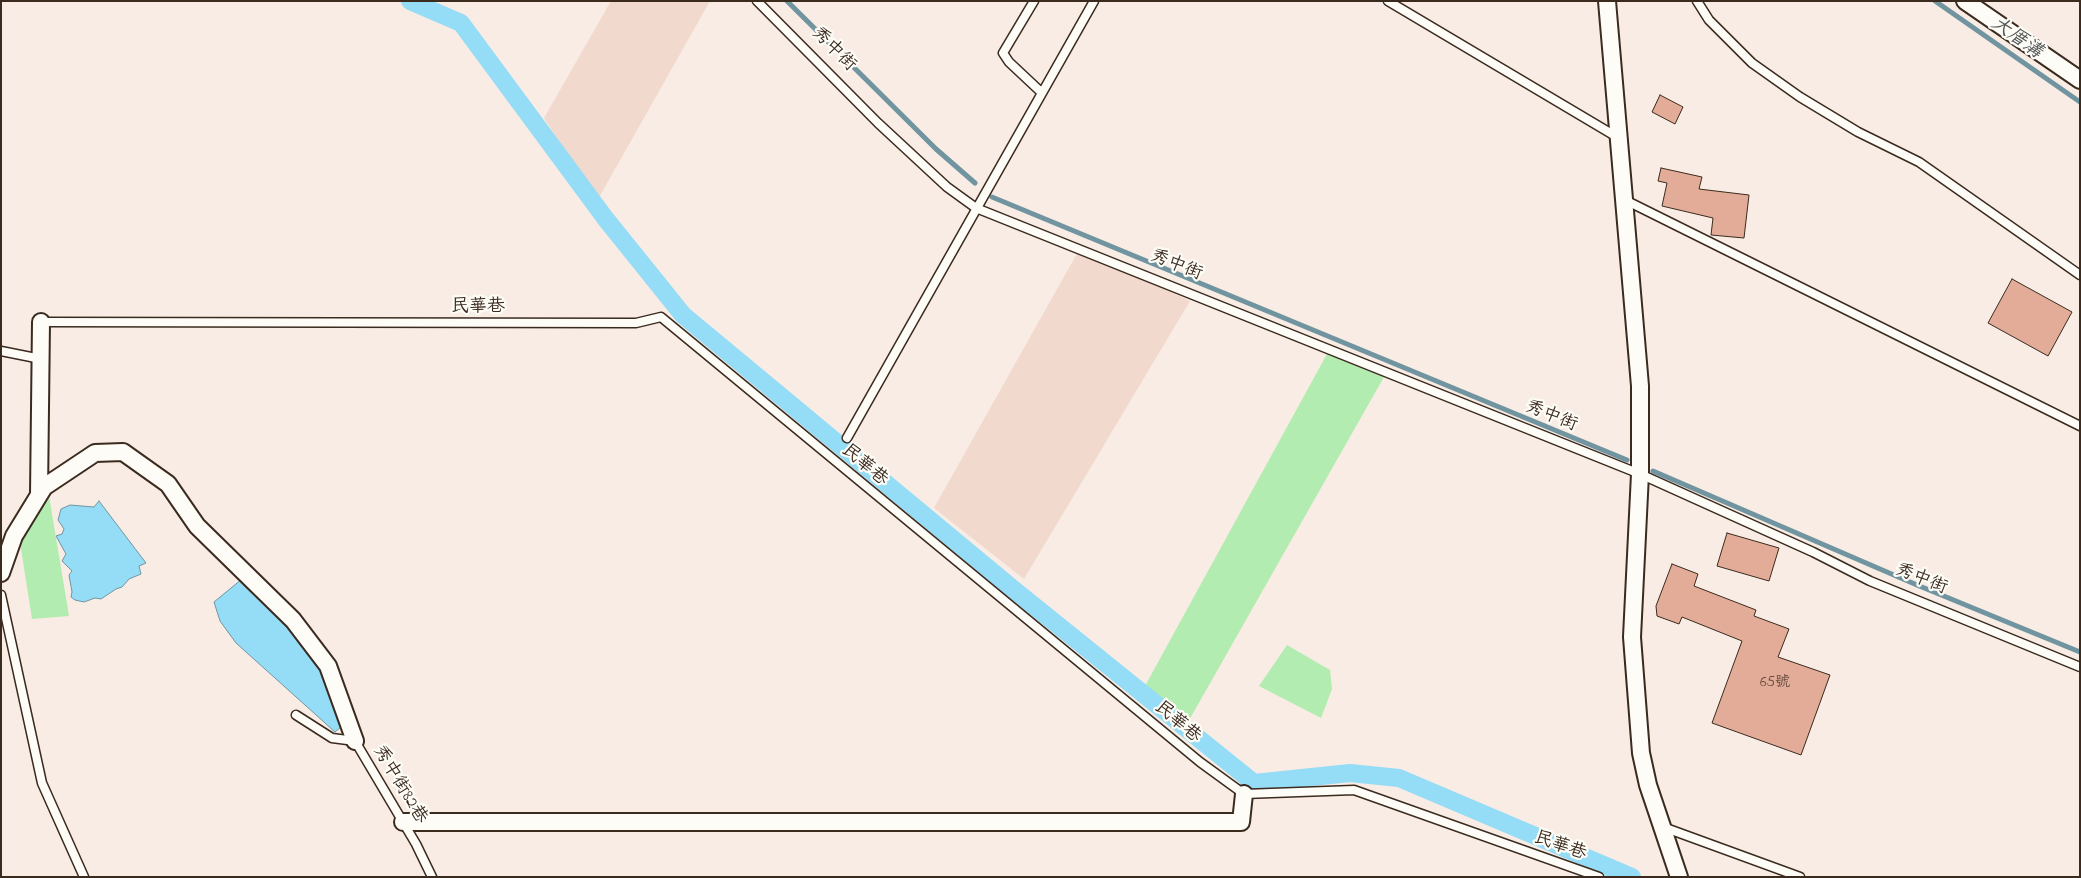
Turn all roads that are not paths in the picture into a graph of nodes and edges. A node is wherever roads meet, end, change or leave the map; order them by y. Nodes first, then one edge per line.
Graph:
1 (757, 1) edge
2 (1034, 1) edge
3 (1094, 1) edge
4 (1388, 1) edge
5 (1607, 1) edge
6 (1697, 1) edge
7 (1965, 1) edge
8 (2080, 80) edge
9 (1041, 92) junction
10 (1618, 136) junction
11 (1624, 200) junction
12 (976, 208) junction
13 (2080, 275) edge
14 (41, 322) joint
15 (1, 351) edge
16 (41, 359) junction
17 (2080, 426) edge
18 (847, 438) dead end
19 (1640, 474) junction
20 (39, 494) junction
21 (1, 573) edge
22 (1, 595) edge
23 (2080, 667) edge
24 (296, 715) dead end
25 (355, 741) junction
26 (1244, 794) junction
27 (403, 822) junction
28 (1663, 827) junction
29 (84, 877) edge
30 (432, 877) edge
31 (1599, 877) edge
32 (1679, 877) edge
33 (1800, 877) edge

1 - 12 lane, 秀中街
2 - 9 lane
3 - 9 lane
4 - 10 lane
5 - 10 street
6 - 13 lane
7 - 8 street
9 - 12 lane
10 - 11 street
11 - 17 lane
11 - 19 street
12 - 18 lane
12 - 19 lane, 秀中街
14 - 16 street
14 - 26 lane, 民華巷
15 - 16 lane
16 - 20 street
19 - 23 lane, 秀中街
19 - 28 street
20 - 21 street
20 - 25 street
22 - 29 lane
24 - 25 lane, 秀中街82巷
25 - 27 lane, 秀中街82巷
26 - 27 street
26 - 31 lane, 民華巷
27 - 30 lane, 秀中街82巷
28 - 32 street
28 - 33 lane

